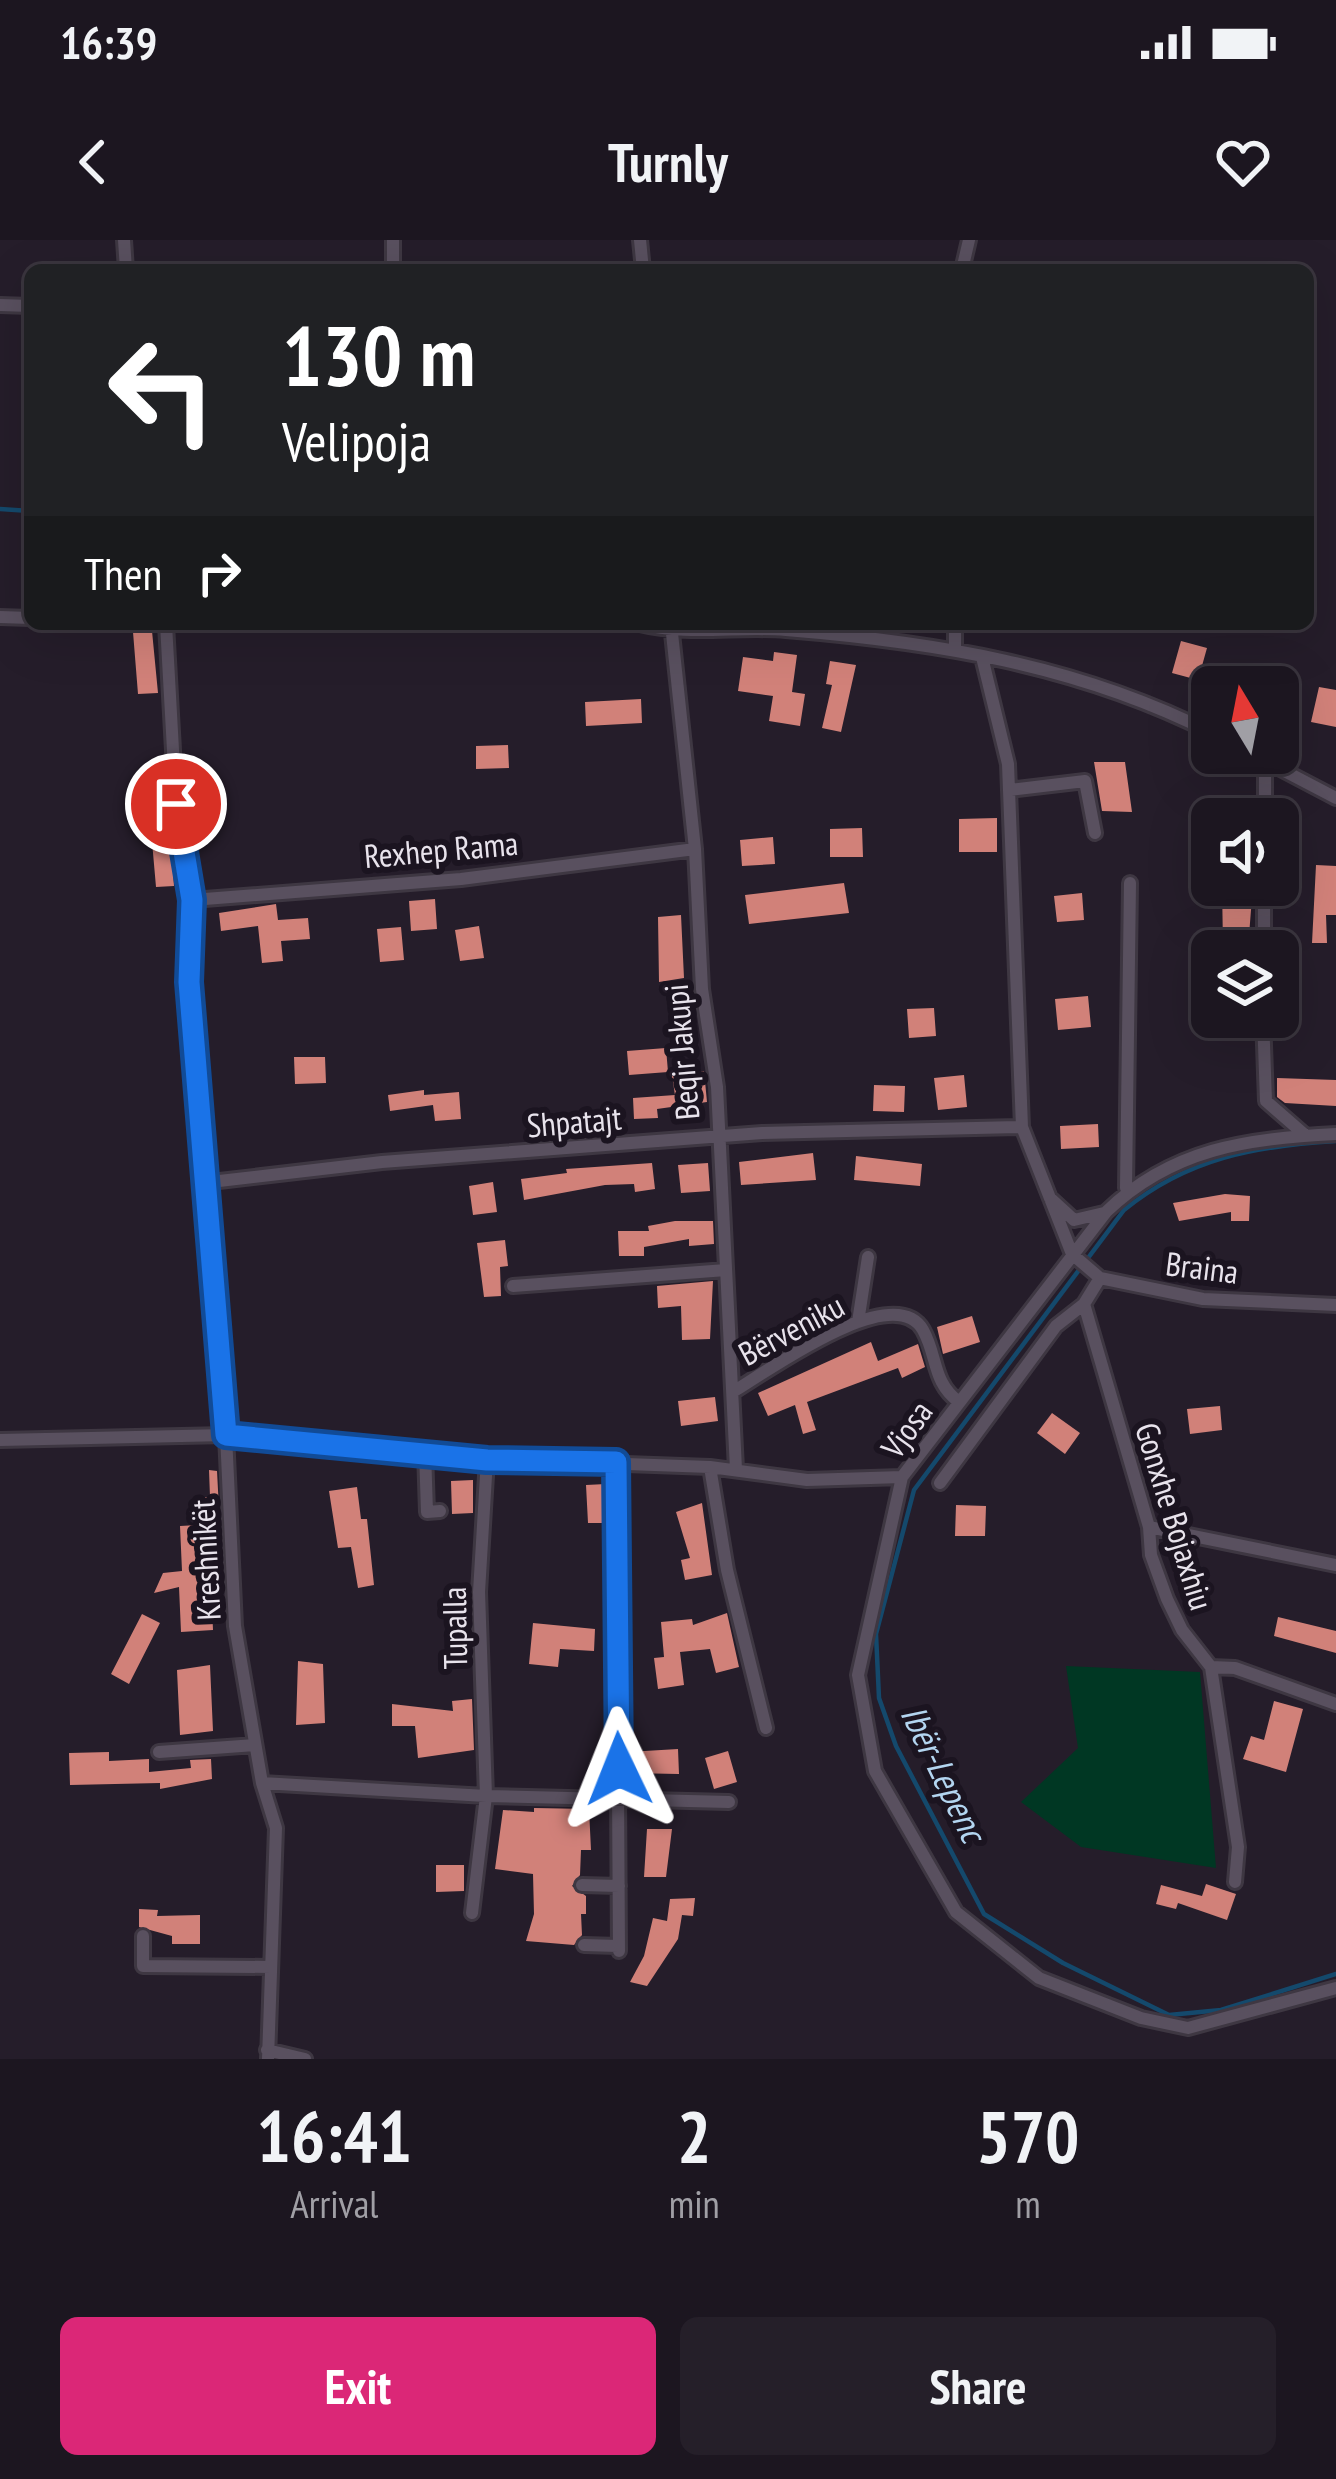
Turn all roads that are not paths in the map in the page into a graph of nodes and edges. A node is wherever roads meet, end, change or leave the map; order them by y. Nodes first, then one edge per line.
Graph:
1 (166, 630) edge
2 (671, 630) edge
3 (790, 630) edge
4 (955, 630) edge
5 (955, 650) junction
6 (982, 657) junction
7 (1191, 724) edge
8 (1292, 774) edge
9 (1009, 790) junction
10 (1336, 797) edge
11 (1095, 832) dead end
12 (694, 849) junction
13 (1130, 883) dead end
14 (192, 900) junction
15 (1264, 1038) edge
16 (1022, 1126) junction
17 (1336, 1134) edge
18 (1305, 1135) junction
19 (715, 1136) junction
20 (202, 1183) junction
21 (1045, 1193) junction
22 (1124, 1195) junction
23 (1106, 1212) junction
24 (1072, 1254) junction
25 (868, 1257) dead end
26 (726, 1270) junction
27 (1097, 1274) junction
28 (513, 1286) dead end
29 (1084, 1304) junction
30 (1336, 1305) edge
31 (858, 1322) junction
32 (736, 1390) junction
33 (959, 1402) junction
34 (226, 1435) junction
35 (0, 1440) edge
36 (425, 1451) junction
37 (487, 1460) junction
38 (616, 1462) junction
39 (710, 1467) junction
40 (736, 1469) junction
41 (902, 1477) junction
42 (940, 1483) dead end
43 (440, 1511) dead end
44 (1148, 1527) junction
45 (1336, 1565) edge
46 (1210, 1667) junction
47 (1336, 1704) edge
48 (766, 1728) dead end
49 (255, 1745) junction
50 (159, 1751) dead end
51 (262, 1783) junction
52 (485, 1796) junction
53 (620, 1798) junction
54 (729, 1802) dead end
55 (1235, 1882) dead end
56 (583, 1885) dead end
57 (619, 1886) junction
58 (472, 1913) dead end
59 (143, 1936) dead end
60 (584, 1946) dead end
61 (182, 1947) dead end
62 (180, 1966) junction
63 (271, 1967) junction
64 (1336, 1988) edge
65 (268, 2055) edge
66 (305, 2059) edge

1 - 14 street, Kreshnikët
2 - 12 street, Beqir Jakupi
3 - 5 street
4 - 5 street
5 - 6 street
6 - 7 street
6 - 9 street
8 - 10 street
9 - 11 street
9 - 16 street
12 - 14 street, Rexhep Rama
12 - 19 street, Beqir Jakupi
13 - 22 street
14 - 20 street, Kreshnikët
15 - 18 street
16 - 19 street, Shpatajt
16 - 21 street
17 - 18 street, Vjosa
18 - 22 street, Vjosa
19 - 20 street, Shpatajt
19 - 26 street, Beqir Jakupi
20 - 34 street, Kreshnikët
21 - 23 street
21 - 24 street
22 - 23 street, Vjosa
23 - 24 street, Vjosa
24 - 27 street, Braina
24 - 33 street, Vjosa
25 - 31 street
26 - 28 street
26 - 32 street, Beqir Jakupi
27 - 29 street
27 - 30 street, Braina
29 - 42 street
29 - 44 street, Gonxhe Bojaxhiu
31 - 32 street, Bërveniku
31 - 33 street, Bërveniku
32 - 40 street, Beqir Jakupi
33 - 41 street, Vjosa
34 - 35 street
34 - 36 street
34 - 49 street, Kreshnikët
36 - 37 street
36 - 43 street
37 - 38 street
37 - 52 street, Tupalla
38 - 39 street
38 - 53 street
39 - 40 street
39 - 48 street
40 - 41 street
41 - 64 street, Vjosa
44 - 45 street
44 - 46 street, Gonxhe Bojaxhiu
46 - 47 street
46 - 55 street, Gonxhe Bojaxhiu
49 - 50 street
49 - 51 street, Kreshnikët
51 - 52 street
51 - 63 street, Kreshnikët
52 - 53 street
52 - 58 street, Tupalla
53 - 54 street
53 - 57 street
56 - 57 street
57 - 60 street
59 - 62 street
61 - 62 street
62 - 63 street
63 - 65 street, Kreshnikët
65 - 66 street

